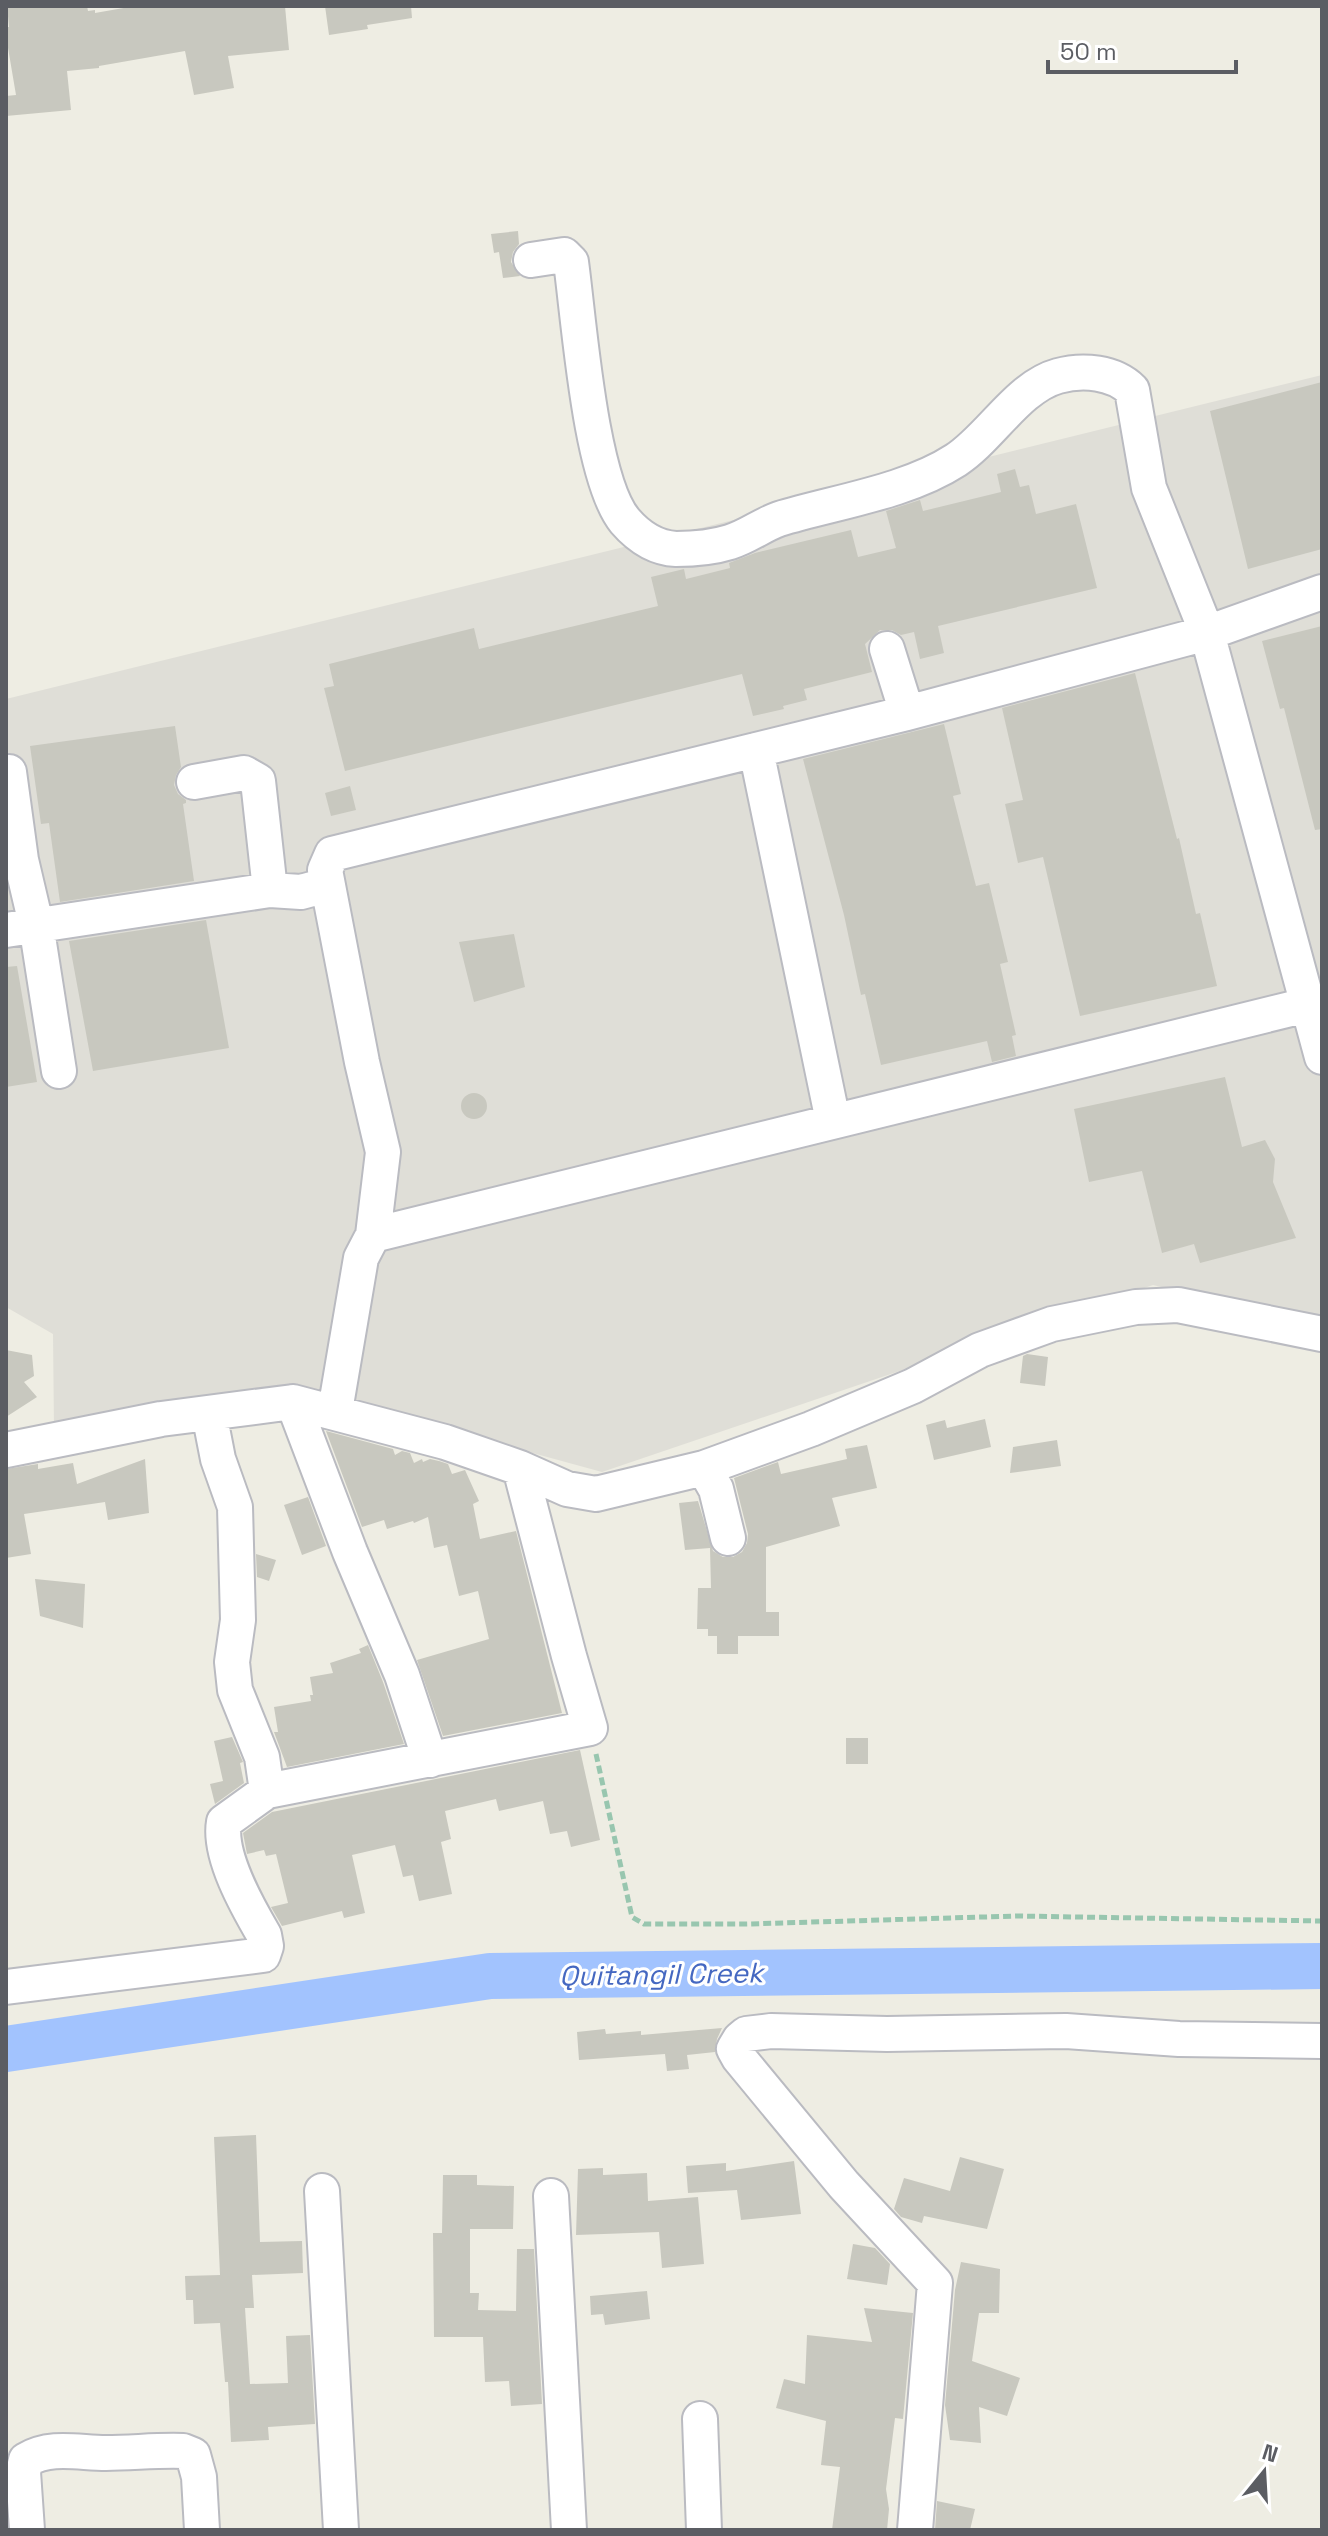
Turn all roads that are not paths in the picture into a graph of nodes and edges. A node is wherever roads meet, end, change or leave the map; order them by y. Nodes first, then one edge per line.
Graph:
1 (531, 260) dead end
2 (1322, 592) edge
3 (1207, 633) junction
4 (887, 649) dead end
5 (907, 713) junction
6 (756, 750) junction
7 (9, 772) dead end
8 (194, 782) dead end
9 (327, 885) junction
10 (270, 890) junction
11 (21, 927) edge
12 (1307, 1005) junction
13 (1322, 1057) edge
14 (59, 1071) dead end
15 (833, 1121) junction
16 (373, 1235) junction
17 (1322, 1334) edge
18 (293, 1402) junction
19 (335, 1411) junction
20 (209, 1413) junction
21 (6, 1450) edge
22 (520, 1468) junction
23 (704, 1468) junction
24 (728, 1538) dead end
25 (430, 1760) junction
26 (267, 1791) junction
27 (6, 1987) edge
28 (1322, 2041) edge
29 (322, 2191) dead end
30 (551, 2196) dead end
31 (700, 2419) dead end
32 (27, 2530) edge
33 (202, 2530) edge
34 (341, 2530) edge
35 (569, 2530) edge
36 (704, 2530) edge
37 (915, 2530) edge

1 - 3 street
2 - 3 street
3 - 5 street
3 - 12 street
4 - 5 street
5 - 6 street
6 - 9 street
6 - 15 street
7 - 11 street
8 - 10 street
9 - 10 street
9 - 16 street
10 - 11 street
11 - 14 street
12 - 13 street
12 - 15 street
15 - 16 street
16 - 19 street
17 - 23 street
18 - 19 street
18 - 20 street
18 - 25 street
19 - 22 street
20 - 21 street
20 - 26 street
22 - 23 street
22 - 25 street
23 - 24 street
25 - 26 street
26 - 27 street
28 - 37 street
29 - 34 street
30 - 35 street
31 - 36 street
32 - 33 street

